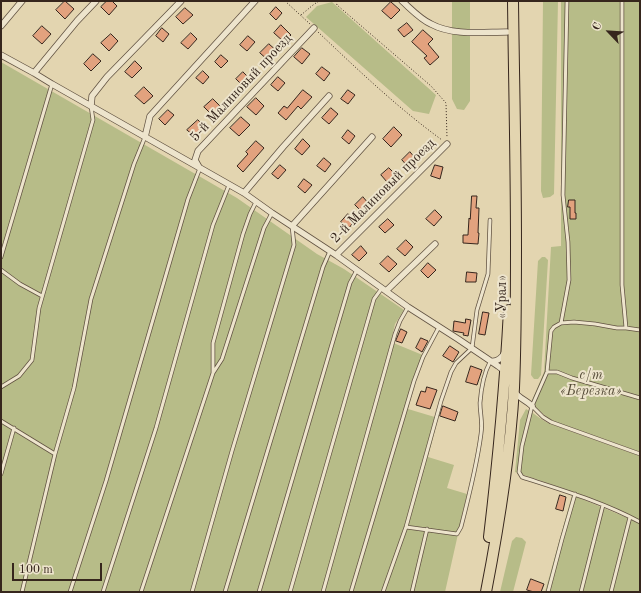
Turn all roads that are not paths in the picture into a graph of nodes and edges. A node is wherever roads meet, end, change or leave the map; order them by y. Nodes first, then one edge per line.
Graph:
1 (22, 1) edge
2 (96, 1) edge
3 (180, 1) edge
4 (255, 1) edge
5 (402, 1) edge
6 (507, 1) edge
7 (513, 1) edge
8 (567, 1) edge
9 (622, 1) edge
10 (1, 26) edge
11 (314, 28) road end
12 (507, 32) junction
13 (1, 56) edge
14 (34, 73) junction
15 (52, 84) junction
16 (329, 96) dead end
17 (91, 106) junction
18 (145, 137) junction
19 (372, 137) dead end
20 (447, 144) road end
21 (200, 168) junction
22 (229, 185) junction
23 (244, 193) junction
24 (256, 202) junction
25 (272, 213) junction
26 (490, 220) dead end
27 (292, 226) junction
28 (435, 244) dead end
29 (330, 251) junction
30 (336, 255) junction
31 (1, 257) edge
32 (1, 270) edge
33 (358, 270) junction
34 (384, 289) junction
35 (42, 296) junction
36 (408, 307) junction
37 (561, 323) junction
38 (439, 326) junction
39 (626, 328) junction
40 (640, 330) edge
41 (507, 346) junction
42 (472, 348) junction
43 (492, 362) junction
44 (510, 370) junction
45 (547, 372) junction
46 (213, 373) junction
47 (505, 385) junction
48 (1, 387) edge
49 (514, 390) junction
50 (522, 398) junction
51 (640, 398) edge
52 (532, 406) junction
53 (512, 407) junction
54 (1, 420) edge
55 (14, 428) junction
56 (55, 454) junction
57 (640, 454) edge
58 (1, 474) edge
59 (574, 494) junction
60 (603, 505) junction
61 (630, 517) junction
62 (640, 522) edge
63 (406, 527) junction
64 (427, 529) junction
65 (22, 592) edge
66 (70, 592) edge
67 (103, 592) edge
68 (141, 592) edge
69 (192, 592) edge
70 (225, 592) edge
71 (259, 592) edge
72 (290, 592) edge
73 (323, 592) edge
74 (351, 592) edge
75 (383, 592) edge
76 (412, 592) edge
77 (480, 592) edge
78 (486, 592) edge
79 (548, 592) edge
80 (581, 592) edge
81 (611, 592) edge

1 - 10 street
2 - 14 street
3 - 17 street
4 - 18 street
5 - 12 street
6 - 12 highway, «Урал»
7 - 44 highway, «Урал»
8 - 37 lane
9 - 39 lane
11 - 21 street, 5-й Малиновый проезд
12 - 41 highway, «Урал»
13 - 14 street
14 - 15 street
15 - 17 street
15 - 31 lane
16 - 23 street
17 - 18 street
17 - 35 lane
18 - 21 street
18 - 56 lane
19 - 27 street
20 - 30 street, 2-й Малиновый проезд
21 - 22 street
21 - 66 lane
22 - 23 street
22 - 67 lane
23 - 24 street
24 - 25 street
24 - 46 lane
25 - 27 street
25 - 46 lane
26 - 42 lane
27 - 29 street
27 - 69 lane
28 - 34 street
29 - 30 street
29 - 70 lane
30 - 33 street
32 - 35 lane
33 - 34 street
33 - 71 lane
34 - 36 street
34 - 72 lane
35 - 48 lane
36 - 38 street
36 - 73 lane
37 - 39 lane
37 - 45 lane
38 - 42 street
38 - 74 lane
39 - 40 lane
41 - 43 street
41 - 44 highway, «Урал»
42 - 43 street
42 - 63 lane
43 - 44 street
43 - 47 street
43 - 64 lane
44 - 47 highway, «Урал»
44 - 49 highway, «Урал»
45 - 51 lane
45 - 52 lane
46 - 68 lane
47 - 77 highway, «Урал»
49 - 50 street
49 - 53 highway, «Урал»
50 - 52 street
50 - 53 street
52 - 57 lane
52 - 59 lane
53 - 78 highway, «Урал»
54 - 55 lane
55 - 56 lane
55 - 58 lane
56 - 65 lane
59 - 60 lane
59 - 79 lane
60 - 61 lane
60 - 80 lane
61 - 62 lane
61 - 81 lane
63 - 64 lane
63 - 75 lane
64 - 76 lane

